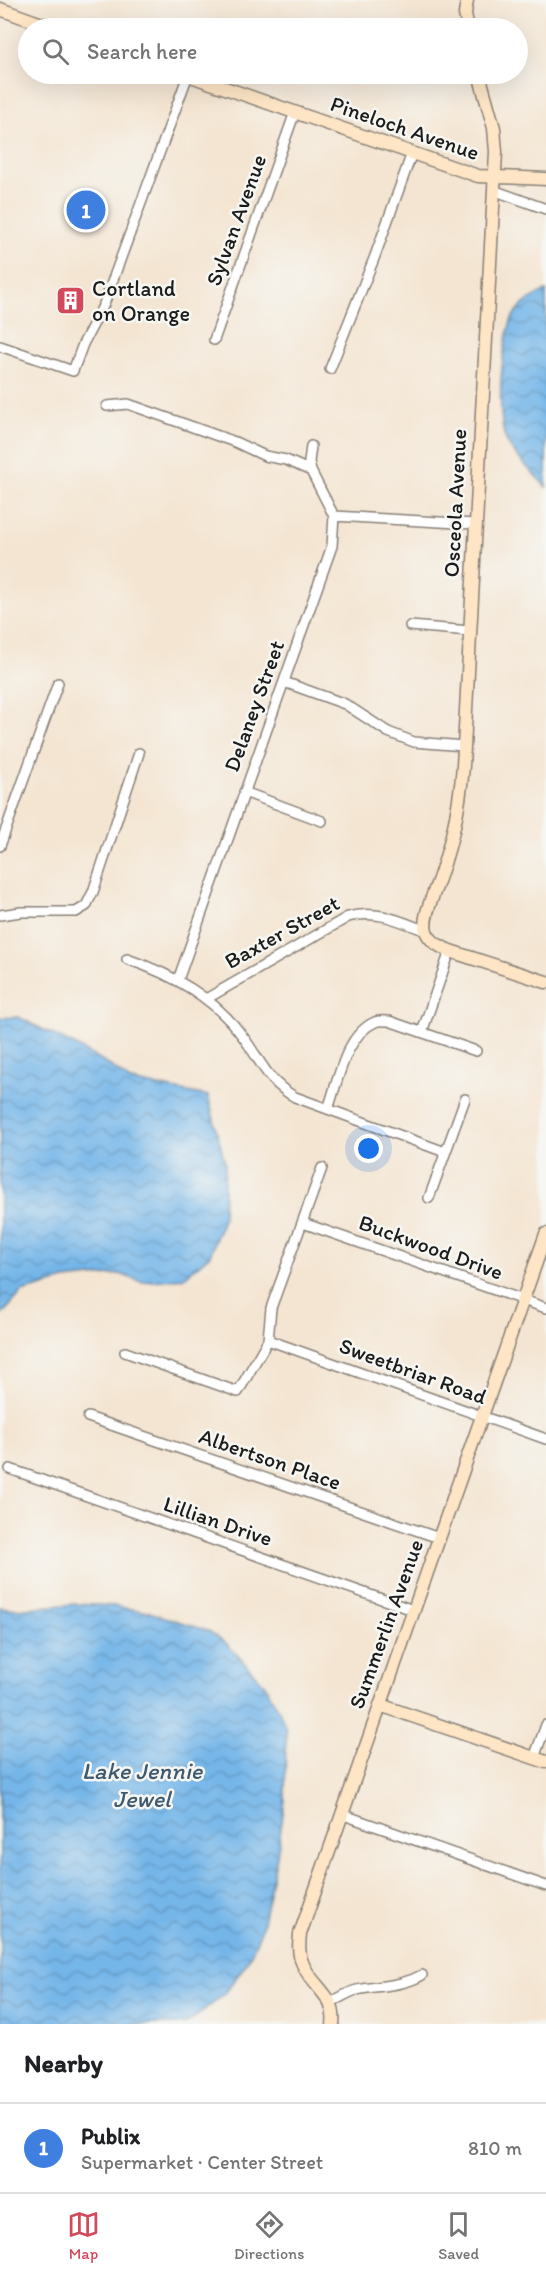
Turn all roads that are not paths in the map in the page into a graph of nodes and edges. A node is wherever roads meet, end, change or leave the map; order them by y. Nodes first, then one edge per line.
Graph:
1 (467, 0) edge
2 (0, 9) edge
3 (25, 18) edge
4 (466, 18) edge
5 (182, 84) edge
6 (215, 84) edge
7 (482, 84) edge
8 (295, 112) junction
9 (412, 153) junction
10 (494, 176) junction
11 (546, 179) edge
12 (494, 190) junction
13 (546, 209) edge
14 (214, 340) dead end
15 (0, 346) edge
16 (330, 369) dead end
17 (107, 406) dead end
18 (311, 446) dead end
19 (311, 471) junction
20 (334, 516) junction
21 (475, 525) junction
22 (410, 626) dead end
23 (470, 631) junction
24 (284, 682) junction
25 (58, 683) dead end
26 (464, 746) junction
27 (139, 753) dead end
28 (244, 792) junction
29 (322, 821) dead end
30 (0, 846) edge
31 (0, 915) edge
32 (426, 931) junction
33 (450, 951) junction
34 (127, 959) dead end
35 (178, 980) junction
36 (546, 982) edge
37 (206, 999) junction
38 (422, 1032) junction
39 (476, 1051) dead end
40 (465, 1099) dead end
41 (328, 1109) junction
42 (445, 1152) junction
43 (322, 1168) dead end
44 (429, 1198) dead end
45 (303, 1223) junction
46 (546, 1234) edge
47 (523, 1300) junction
48 (546, 1308) edge
49 (268, 1340) junction
50 (125, 1352) dead end
51 (88, 1416) dead end
52 (482, 1417) junction
53 (546, 1439) edge
54 (10, 1469) dead end
55 (439, 1539) junction
56 (413, 1610) junction
57 (380, 1705) junction
58 (546, 1725) edge
59 (540, 1760) edge
60 (341, 1814) junction
61 (546, 1886) edge
62 (422, 1975) dead end
63 (331, 2002) junction
64 (333, 2024) edge

1 - 4 street
2 - 3 street
5 - 15 street
6 - 8 street, Pineloch Avenue
7 - 10 street, Osceola Avenue
8 - 9 street, Pineloch Avenue
8 - 14 street, Sylvan Avenue
9 - 10 street, Pineloch Avenue
9 - 16 street
10 - 11 street, Pineloch Avenue
10 - 12 street, Osceola Avenue
12 - 13 street
12 - 21 street, Osceola Avenue
17 - 19 street
18 - 19 street
19 - 20 street
20 - 21 street
20 - 24 street, Delaney Street
21 - 23 street, Osceola Avenue
22 - 23 street
23 - 26 street, Osceola Avenue
24 - 26 street
24 - 28 street, Delaney Street
25 - 30 street
26 - 32 street, Osceola Avenue
27 - 31 street
28 - 29 street
28 - 35 street, Delaney Street
32 - 33 street, Baxter Street
32 - 37 street, Baxter Street
33 - 36 street, Baxter Street
33 - 38 street
34 - 35 street
35 - 37 street
37 - 41 street
38 - 39 street
38 - 41 street
40 - 42 street
41 - 42 street
42 - 44 street
43 - 45 street
45 - 47 street, Buckwood Drive
45 - 49 street
46 - 47 street, Summerlin Avenue
47 - 48 street, Buckwood Drive
47 - 52 street, Summerlin Avenue
49 - 50 street
49 - 52 street, Sweetbriar Road
51 - 55 street, Albertson Place
52 - 53 street, Sweetbriar Road
52 - 55 street, Summerlin Avenue
54 - 56 street, Lillian Drive
55 - 56 street, Summerlin Avenue
56 - 57 street, Summerlin Avenue
57 - 59 street
57 - 60 street, Summerlin Avenue
58 - 59 street
60 - 61 street
60 - 63 street, Summerlin Avenue
62 - 63 street
63 - 64 street

